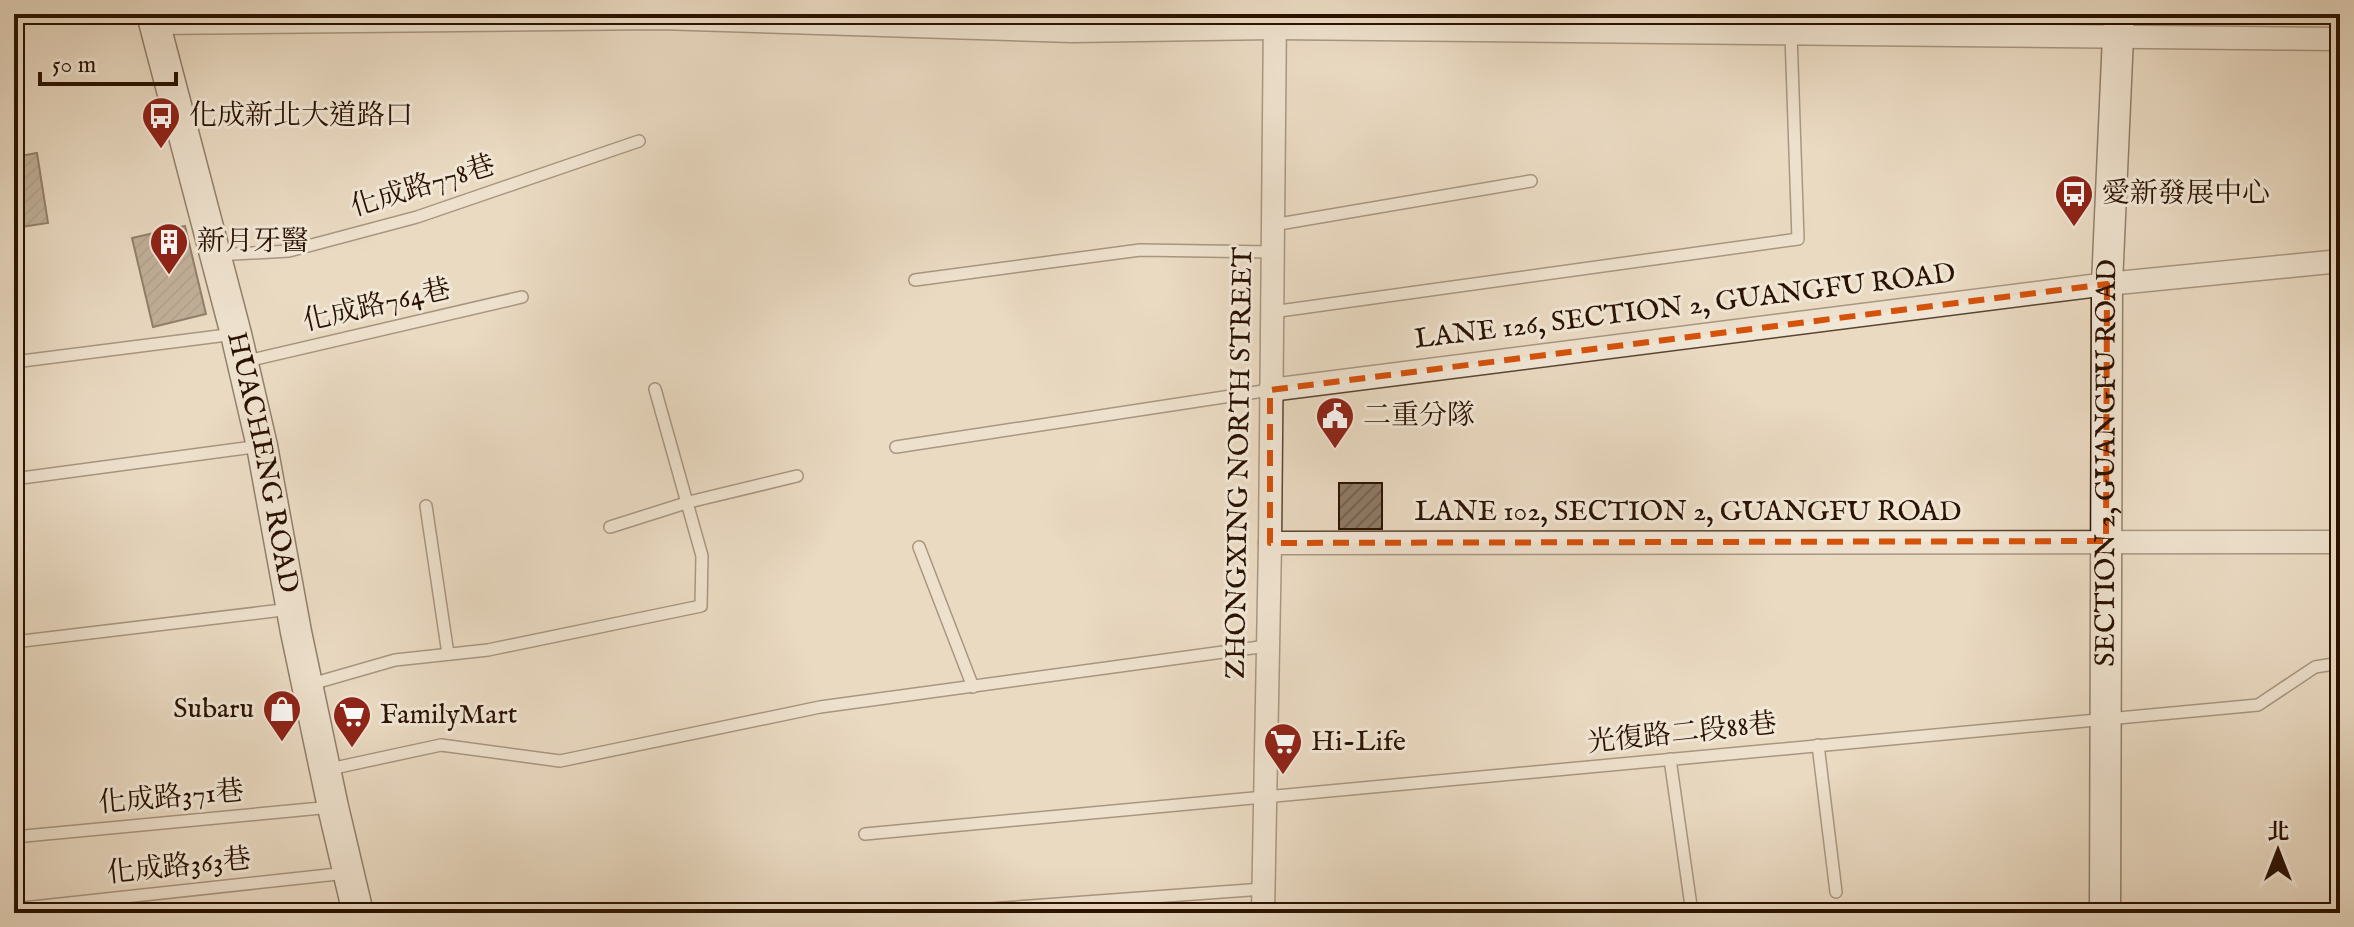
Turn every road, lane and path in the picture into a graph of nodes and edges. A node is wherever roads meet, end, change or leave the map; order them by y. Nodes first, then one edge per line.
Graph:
1 (659, 16) edge
2 (154, 18) edge
3 (1275, 21) edge
4 (1594, 23) edge
5 (2119, 26) edge
6 (1791, 34) junction
7 (2340, 39) edge
8 (639, 141) dead end
9 (1531, 181) dead end
10 (1273, 225) junction
11 (1273, 252) junction
12 (216, 256) junction
13 (2340, 261) edge
14 (915, 280) dead end
15 (2107, 284) junction
16 (522, 297) dead end
17 (1272, 312) junction
18 (239, 348) junction
19 (14, 362) edge
20 (655, 389) dead end
21 (1270, 390) junction
22 (262, 446) junction
23 (896, 447) dead end
24 (797, 476) dead end
25 (14, 479) edge
26 (689, 502) junction
27 (426, 506) dead end
28 (610, 527) dead end
29 (2106, 541) junction
30 (2340, 542) edge
31 (1270, 543) junction
32 (919, 547) dead end
33 (292, 609) junction
34 (14, 642) edge
35 (1267, 646) junction
36 (448, 654) junction
37 (2340, 663) edge
38 (307, 685) junction
39 (973, 687) junction
40 (2105, 719) junction
41 (1818, 745) junction
42 (1670, 759) junction
43 (325, 770) junction
44 (1265, 800) junction
45 (333, 807) junction
46 (865, 834) dead end
47 (14, 837) edge
48 (348, 872) junction
49 (1263, 889) junction
50 (1836, 892) dead end
51 (14, 909) edge
52 (358, 913) edge
53 (935, 913) edge
54 (1263, 913) edge
55 (1692, 913) edge
56 (2105, 913) edge

1 - 2 street
1 - 3 street
2 - 12 street, HUACHENG ROAD
3 - 4 street
3 - 10 street, ZHONGXING NORTH STREET
4 - 6 street
5 - 6 street
5 - 7 street
5 - 15 street, SECTION 2, GUANGFU ROAD
6 - 17 lane
8 - 12 lane, 化成路778巷
9 - 10 lane
10 - 11 street, ZHONGXING NORTH STREET
11 - 14 lane
11 - 17 street, ZHONGXING NORTH STREET
12 - 18 street, HUACHENG ROAD
13 - 15 street, LANE 126, SECTION 2, GUANGFU ROAD
15 - 21 street, LANE 126, SECTION 2, GUANGFU ROAD
15 - 29 street, SECTION 2, GUANGFU ROAD
16 - 18 lane, 化成路764巷
17 - 21 street, ZHONGXING NORTH STREET
18 - 19 lane, 化成路764巷
18 - 22 street, HUACHENG ROAD
20 - 26 lane
21 - 23 lane
21 - 31 street, ZHONGXING NORTH STREET
22 - 25 lane
22 - 33 street, HUACHENG ROAD
24 - 26 lane
26 - 28 lane
26 - 36 lane
27 - 36 lane
29 - 30 street, LANE 102, SECTION 2, GUANGFU ROAD
29 - 31 street, LANE 102, SECTION 2, GUANGFU ROAD
29 - 40 street, SECTION 2, GUANGFU ROAD
31 - 35 street, ZHONGXING NORTH STREET
32 - 39 lane
33 - 34 lane
33 - 38 street, HUACHENG ROAD
35 - 39 lane
35 - 44 street, ZHONGXING NORTH STREET
36 - 38 lane
37 - 40 lane, 光復路二段88巷
38 - 43 street, HUACHENG ROAD
39 - 43 lane
40 - 41 lane, 光復路二段88巷
40 - 56 street, SECTION 2, GUANGFU ROAD
41 - 42 lane, 光復路二段88巷
41 - 50 lane
42 - 44 lane, 光復路二段88巷
42 - 55 lane
43 - 45 street, HUACHENG ROAD
44 - 46 lane, 光復路二段88巷
44 - 49 street, ZHONGXING NORTH STREET
45 - 47 lane, 化成路371巷
45 - 48 street, HUACHENG ROAD
48 - 51 lane, 化成路363巷
48 - 52 street, HUACHENG ROAD
49 - 53 lane
49 - 54 street, ZHONGXING NORTH STREET

